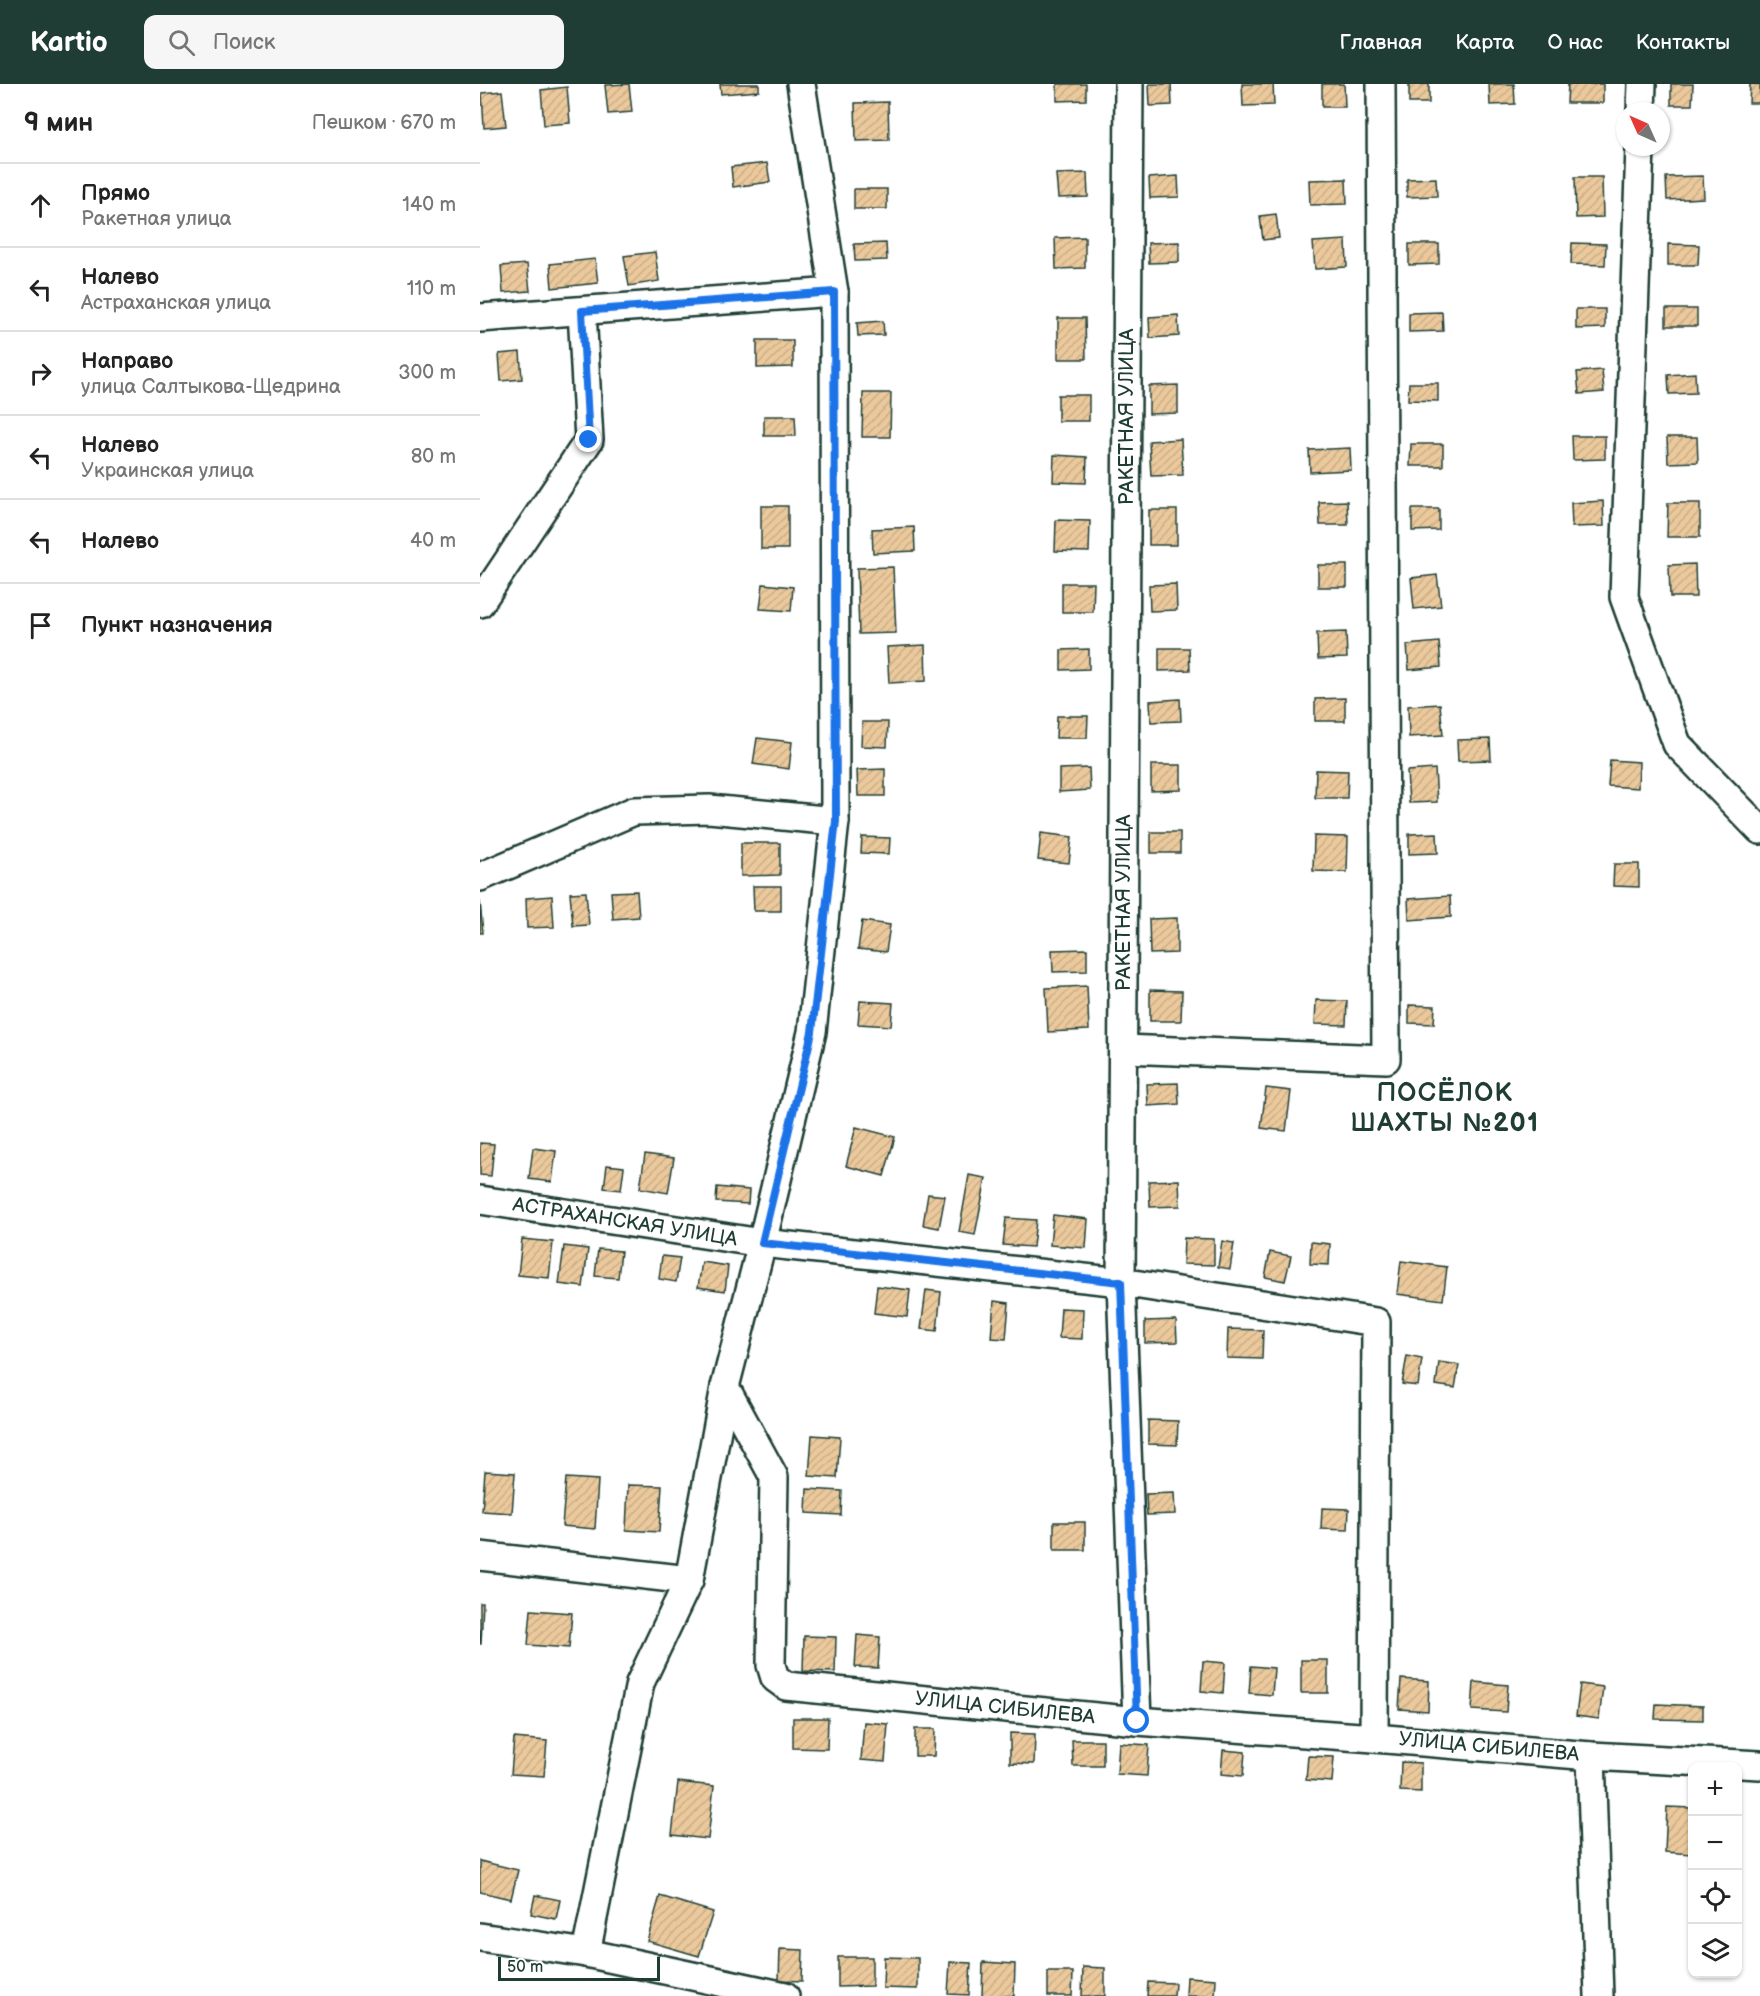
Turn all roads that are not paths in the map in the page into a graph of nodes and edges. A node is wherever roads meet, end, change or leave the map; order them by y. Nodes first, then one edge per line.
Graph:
1 (801, 84) edge
2 (1130, 84) edge
3 (1381, 84) edge
4 (1642, 84) edge
5 (1641, 102) edge
6 (1640, 156) edge
7 (834, 292) junction
8 (582, 311) junction
9 (480, 318) edge
10 (480, 603) edge
11 (836, 821) junction
12 (1760, 830) edge
13 (480, 877) edge
14 (1123, 1049) junction
15 (480, 1200) edge
16 (762, 1243) junction
17 (1121, 1282) junction
18 (725, 1387) junction
19 (480, 1556) edge
20 (689, 1580) junction
21 (1137, 1721) junction
22 (1374, 1738) junction
23 (1592, 1756) junction
24 (1760, 1766) edge
25 (480, 1937) edge
26 (586, 1953) junction
27 (785, 1996) edge
28 (1599, 1996) edge

1 - 7 street
2 - 14 street, РАКЕТНАЯ УЛИЦА
3 - 14 street
4 - 5 street
6 - 12 street
7 - 8 street
7 - 11 street
8 - 9 street
8 - 10 street
11 - 13 street
11 - 16 street
14 - 17 street, РАКЕТНАЯ УЛИЦА
15 - 16 street, АСТРАХАНСКАЯ УЛИЦА
16 - 17 street, АСТРАХАНСКАЯ УЛИЦА
16 - 18 street
17 - 21 street, РАКЕТНАЯ УЛИЦА
17 - 22 street, АСТРАХАНСКАЯ УЛИЦА
18 - 20 street
18 - 21 street, УЛИЦА СИБИЛЕВА
19 - 20 street
20 - 26 street
21 - 22 street, УЛИЦА СИБИЛЕВА
22 - 23 street, УЛИЦА СИБИЛЕВА
23 - 24 street, УЛИЦА СИБИЛЕВА
23 - 28 street
25 - 26 street
26 - 27 street

